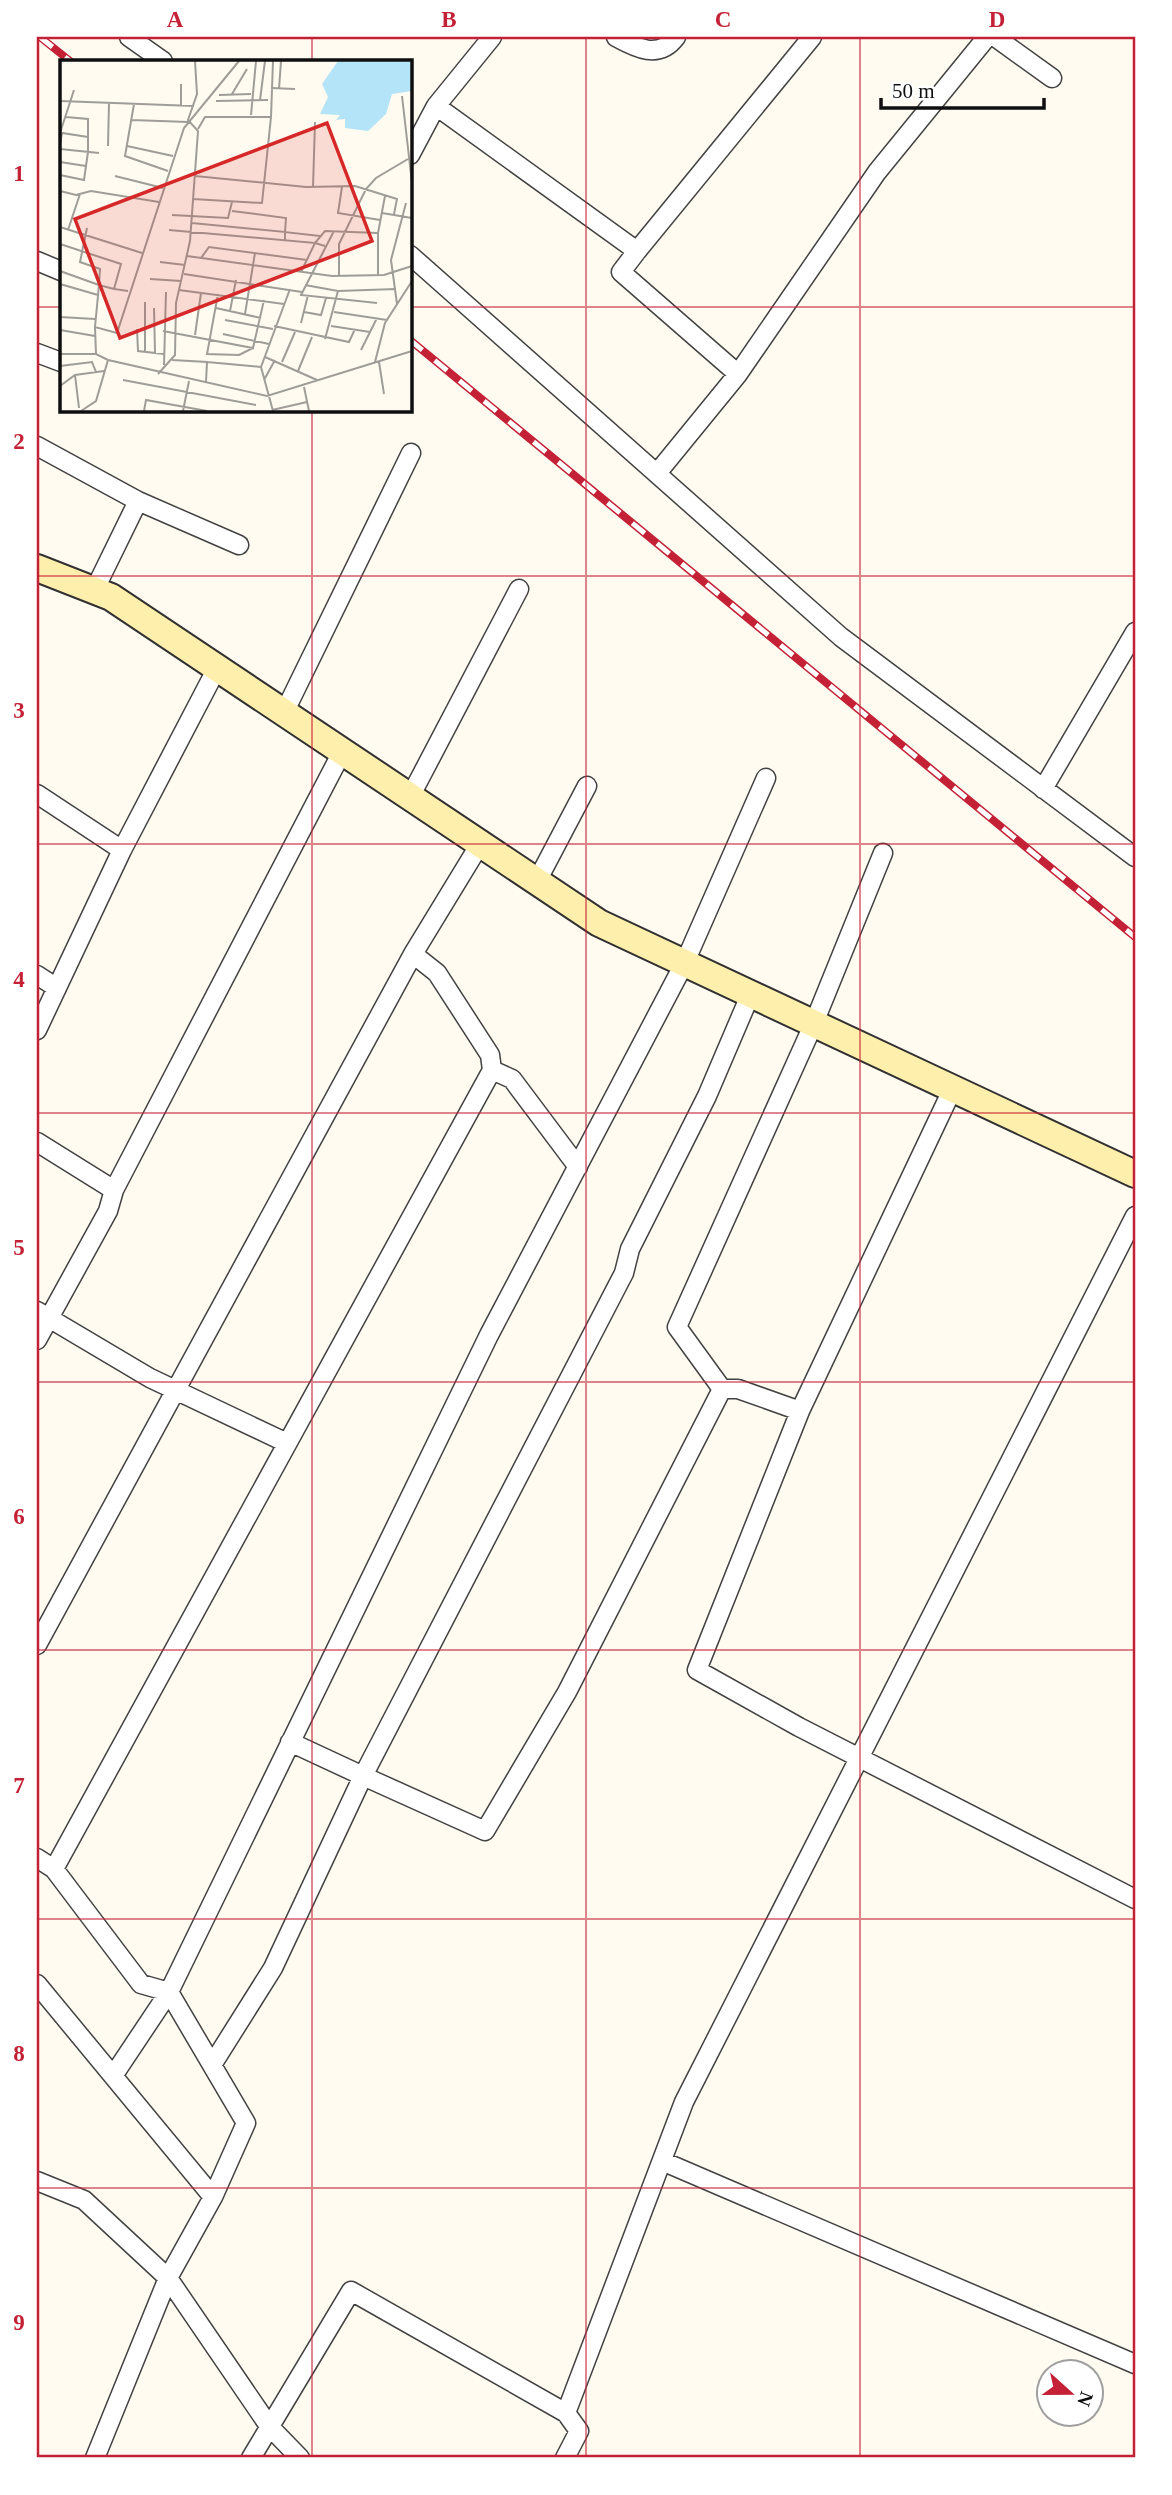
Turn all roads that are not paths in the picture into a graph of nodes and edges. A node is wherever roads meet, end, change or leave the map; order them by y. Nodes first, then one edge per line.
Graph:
1 (129, 37) edge
2 (492, 37) edge
3 (615, 37) edge
4 (676, 37) edge
5 (812, 37) edge
6 (987, 37) edge
7 (995, 37) edge
8 (162, 60) edge
9 (1052, 78) dead end
10 (436, 106) junction
11 (411, 153) edge
12 (637, 251) junction
13 (411, 256) edge
14 (37, 261) edge
15 (60, 271) edge
16 (37, 353) edge
17 (60, 362) edge
18 (738, 374) junction
19 (37, 446) edge
20 (411, 453) dead end
21 (658, 472) junction
22 (138, 502) junction
23 (239, 545) dead end
24 (37, 568) edge
25 (519, 589) dead end
26 (94, 591) junction
27 (1135, 632) edge
28 (217, 668) junction
29 (284, 713) junction
30 (342, 752) junction
31 (766, 778) dead end
32 (587, 786) dead end
33 (1043, 789) junction
34 (37, 794) edge
35 (410, 797) junction
36 (480, 844) junction
37 (122, 850) junction
38 (883, 853) dead end
39 (1135, 857) edge
40 (537, 881) junction
41 (413, 954) junction
42 (685, 962) junction
43 (37, 975) edge
44 (57, 988) junction
45 (751, 993) junction
46 (814, 1023) junction
47 (37, 1030) edge
48 (492, 1070) junction
49 (953, 1088) junction
50 (37, 1142) edge
51 (578, 1167) junction
52 (1135, 1174) edge
53 (114, 1190) junction
54 (1135, 1216) edge
55 (43, 1315) edge
56 (37, 1340) edge
57 (177, 1389) junction
58 (722, 1389) junction
59 (800, 1411) junction
60 (287, 1443) junction
61 (37, 1645) edge
62 (290, 1742) junction
63 (860, 1757) junction
64 (363, 1776) junction
65 (37, 1858) edge
66 (54, 1869) junction
67 (1135, 1899) edge
68 (37, 1984) edge
69 (169, 1992) junction
70 (212, 2065) junction
71 (113, 2076) junction
72 (662, 2161) junction
73 (37, 2181) edge
74 (213, 2197) junction
75 (167, 2278) junction
76 (1135, 2364) edge
77 (566, 2413) junction
78 (269, 2426) junction
79 (95, 2458) edge
80 (251, 2458) edge
81 (300, 2458) edge
82 (565, 2458) edge

1 - 8 street
2 - 10 street
3 - 4 street
5 - 12 street
6 - 18 street
7 - 9 street
10 - 11 street
10 - 12 street
12 - 18 street
13 - 21 street
14 - 15 street
16 - 17 street
18 - 21 street
19 - 22 street
20 - 29 street
21 - 33 street
22 - 23 street
22 - 26 street
24 - 26 street
25 - 35 street
26 - 28 street
27 - 33 street
28 - 29 street
28 - 37 street
29 - 30 street
30 - 35 street
30 - 53 street
31 - 42 street
32 - 40 street
33 - 39 street
34 - 37 street
35 - 36 street
36 - 40 street
36 - 41 street
37 - 44 street
38 - 46 street
40 - 42 street
41 - 48 street
41 - 57 street
42 - 45 street
42 - 51 street
43 - 44 street
44 - 47 street
45 - 46 street
45 - 64 street
46 - 49 street
46 - 58 street
48 - 51 street
48 - 60 street
49 - 52 street
49 - 59 street
50 - 53 street
51 - 62 street
53 - 55 street
54 - 63 street
55 - 56 street
55 - 57 street
57 - 60 street
57 - 61 street
58 - 59 street
58 - 64 street
59 - 63 street
60 - 66 street
62 - 64 street
62 - 69 street
63 - 67 street
63 - 72 street
64 - 70 street
65 - 66 street
66 - 69 street
68 - 71 street
69 - 70 street
69 - 71 street
70 - 74 street
71 - 74 street
72 - 76 street
72 - 77 street
73 - 75 street
74 - 75 street
75 - 78 street
75 - 79 street
77 - 78 street
77 - 82 street
78 - 80 street
78 - 81 street

